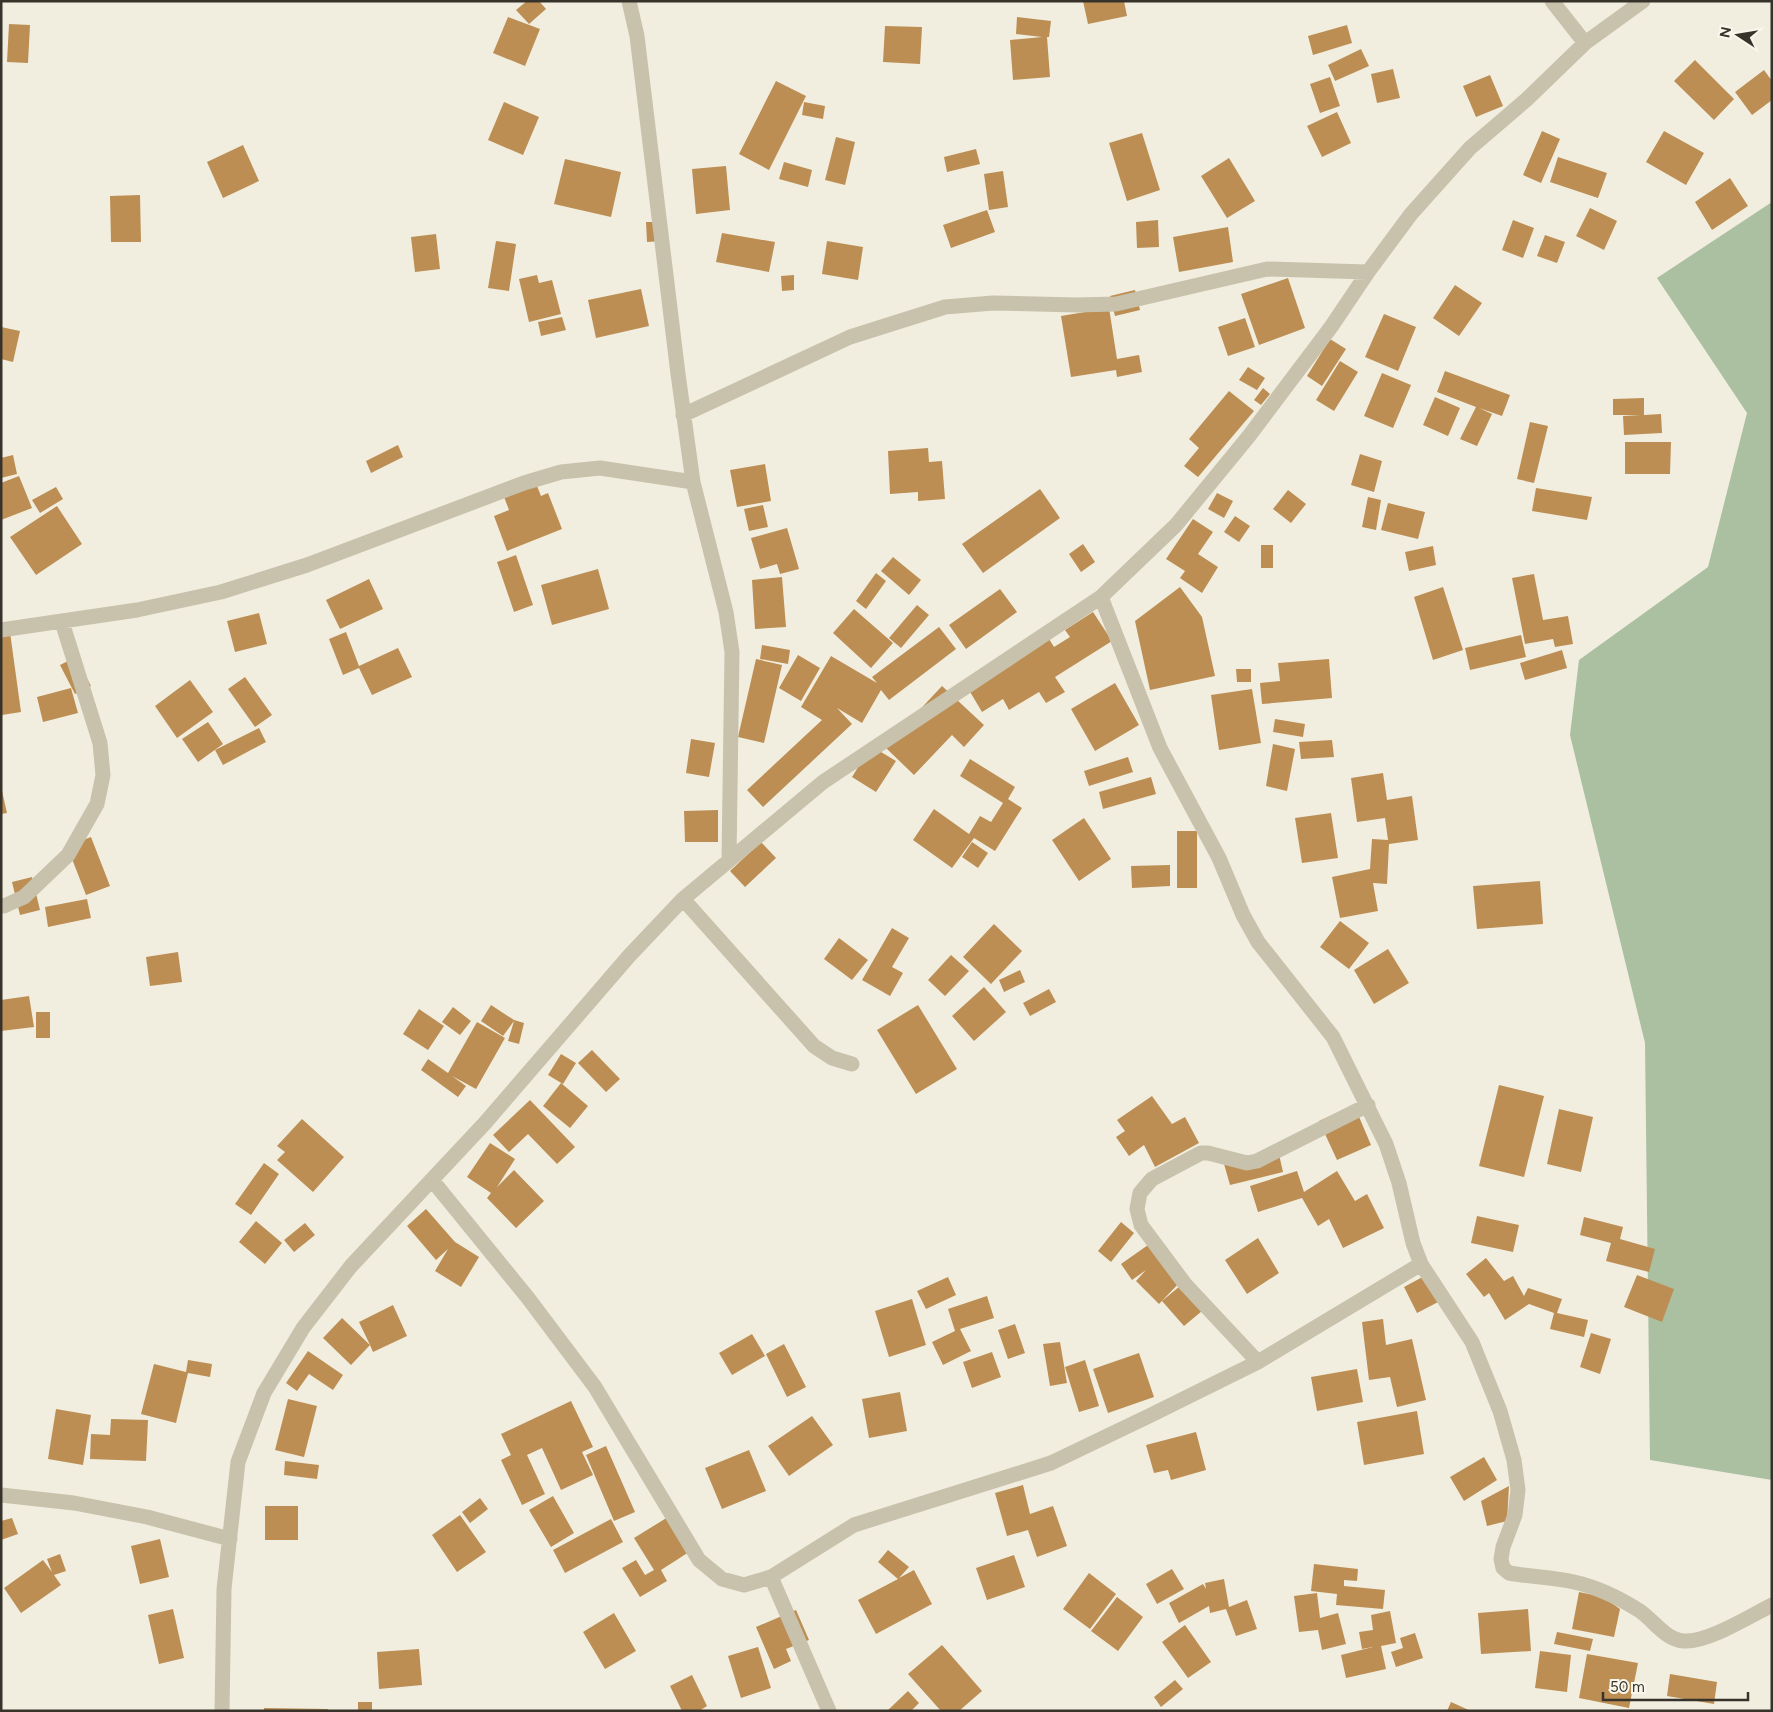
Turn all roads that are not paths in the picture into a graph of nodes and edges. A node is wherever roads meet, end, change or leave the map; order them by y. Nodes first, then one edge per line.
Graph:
1 (629, 1) edge
2 (1552, 1) edge
3 (1643, 1) edge
4 (1585, 44) junction
5 (1368, 272) junction
6 (683, 415) junction
7 (693, 482) junction
8 (1101, 597) junction
9 (62, 622) junction
10 (1, 630) edge
11 (729, 860) junction
12 (683, 899) junction
13 (1, 905) edge
14 (852, 1064) dead end
15 (1368, 1105) junction
16 (432, 1180) junction
17 (1421, 1264) junction
18 (1258, 1362) junction
19 (1, 1495) edge
20 (230, 1539) junction
21 (771, 1577) junction
22 (1772, 1606) edge
23 (222, 1711) edge
24 (829, 1711) edge

1 - 6 street
2 - 4 street
3 - 4 street
4 - 5 street
5 - 6 street
5 - 8 street
6 - 7 street
7 - 9 street
7 - 11 street
8 - 11 street
8 - 15 street
9 - 10 street
9 - 13 street
11 - 12 street
12 - 14 street
12 - 16 street
15 - 17 street
15 - 18 street
16 - 20 street
16 - 21 street
17 - 18 street
17 - 22 street
18 - 21 street
19 - 20 street
20 - 23 street
21 - 24 street

